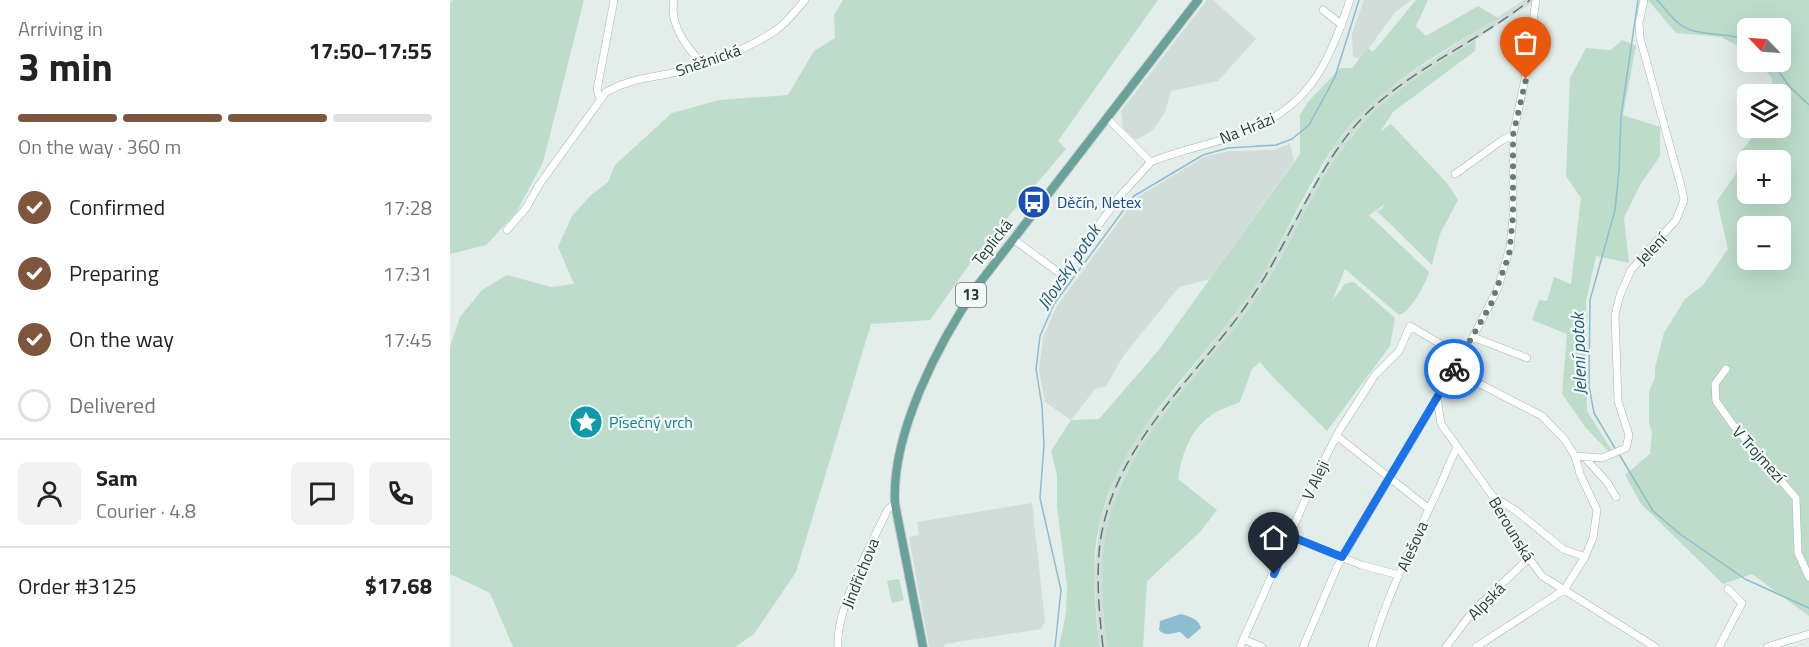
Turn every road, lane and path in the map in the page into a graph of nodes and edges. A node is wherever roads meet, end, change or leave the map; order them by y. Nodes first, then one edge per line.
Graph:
1 (614, 0) edge
2 (674, 0) edge
3 (805, 0) edge
4 (1198, 0) edge
5 (1350, 0) edge
6 (1536, 0) edge
7 (1644, 0) edge
8 (1323, 10) dead end
9 (1342, 25) junction
10 (703, 64) junction
11 (600, 98) junction
12 (1107, 118) junction
13 (1513, 135) junction
14 (1151, 162) junction
15 (1455, 174) dead end
16 (507, 230) dead end
17 (1014, 239) junction
18 (1473, 337) junction
19 (1461, 356) junction
20 (1527, 358) dead end
21 (1726, 369) dead end
22 (1453, 370) junction
23 (1437, 398) junction
24 (1337, 436) junction
25 (1457, 448) junction
26 (1575, 456) junction
27 (1584, 456) junction
28 (1389, 477) junction
29 (1616, 497) dead end
30 (1494, 498) junction
31 (895, 504) junction
32 (1429, 509) junction
33 (1290, 536) junction
34 (1342, 557) junction
35 (1585, 557) junction
36 (1529, 558) junction
37 (1400, 575) junction
38 (1809, 577) edge
39 (1728, 589) dead end
40 (1564, 590) junction
41 (1809, 634) edge
42 (1244, 639) junction
43 (838, 647) edge
44 (923, 647) edge
45 (1240, 647) edge
46 (1262, 647) edge
47 (1303, 647) edge
48 (1372, 647) edge
49 (1446, 647) edge
50 (1476, 647) edge
51 (1654, 647) edge
52 (1719, 647) edge
53 (1767, 647) edge

1 - 11 street
2 - 10 street
3 - 10 street, Sněžnická
4 - 12 main road, Teplická / 13
5 - 9 street, Na Hrázi
6 - 13 street
7 - 27 street, Jelení
8 - 9 street
9 - 14 street, Na Hrázi
10 - 11 street, Sněžnická
11 - 16 street, Sněžnická
12 - 14 street
12 - 17 main road, Teplická / 13
13 - 15 street
13 - 18 street
14 - 17 street
17 - 31 main road, Teplická / 13
18 - 19 street
18 - 20 street
19 - 22 street
19 - 24 street, V Aleji
21 - 38 street, V Trojmezí
22 - 23 street
22 - 26 street
23 - 25 street, Berounská
23 - 28 street
24 - 28 street
24 - 33 street, V Aleji
25 - 30 street, Berounská
25 - 32 street, Alešova
26 - 27 street, Jelení
26 - 35 street
27 - 29 street
28 - 32 street
28 - 34 street
30 - 35 street
30 - 36 street, Berounská
31 - 43 street, Jindřichova
31 - 44 main road, Teplická / 13
32 - 37 street, Alešova
33 - 34 street
33 - 42 street, V Aleji
34 - 37 street
34 - 47 street
35 - 40 street
36 - 40 street, Berounská
36 - 49 street, Alpská
37 - 48 street, Alešova
39 - 52 street
40 - 50 street
40 - 51 street, Berounská
41 - 53 street
42 - 45 street, V Aleji
42 - 46 street

